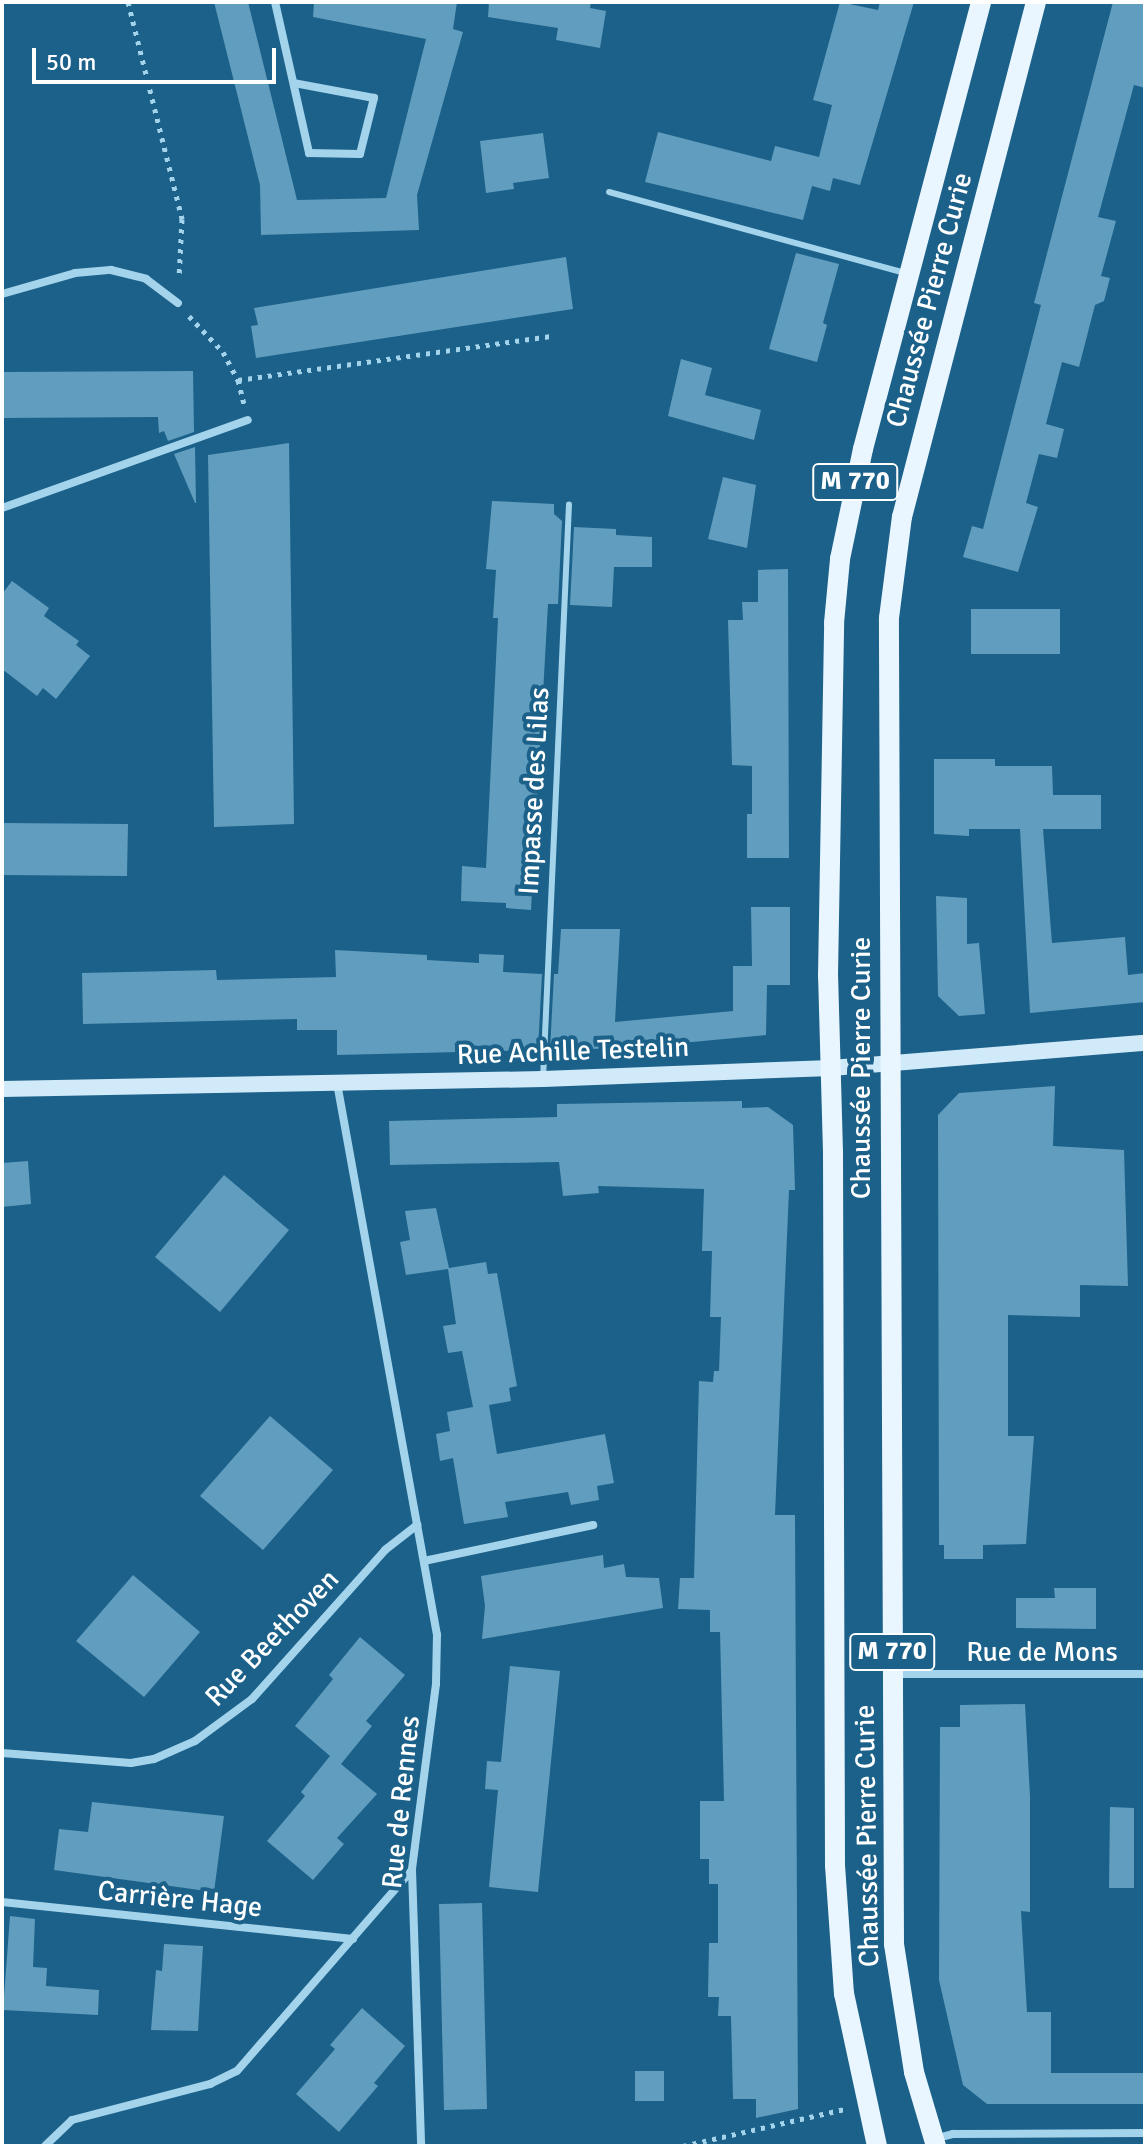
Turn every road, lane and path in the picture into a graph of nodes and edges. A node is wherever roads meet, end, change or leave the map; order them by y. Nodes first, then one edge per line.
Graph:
1 (128, 2) edge
2 (275, 2) edge
3 (981, 2) edge
4 (1036, 2) edge
5 (294, 83) junction
6 (609, 192) dead end
7 (909, 274) junction
8 (2, 294) edge
9 (178, 303) junction
10 (553, 336) dead end
11 (238, 380) junction
12 (248, 420) joint
13 (569, 505) dead end
14 (2, 508) edge
15 (1145, 1043) edge
16 (891, 1064) junction
17 (831, 1068) junction
18 (543, 1079) junction
19 (337, 1083) junction
20 (2, 1089) edge
21 (417, 1525) junction
22 (593, 1525) dead end
23 (424, 1561) junction
24 (892, 1674) junction
25 (1145, 1674) edge
26 (2, 1753) edge
27 (412, 1870) junction
28 (2, 1902) edge
29 (353, 1939) junction
30 (865, 2104) junction
31 (1145, 2133) edge
32 (934, 2143) edge
33 (45, 2146) edge
34 (421, 2146) edge
35 (683, 2146) edge
36 (877, 2146) edge

1 - 9 path
2 - 5 street
3 - 7 main road, Chaussée Pierre Curie / M 770
4 - 16 main road, Chaussée Pierre Curie / M 770
5 - 5 street
6 - 7 lane
7 - 17 main road, Chaussée Pierre Curie / M 770
8 - 9 street
9 - 11 path
10 - 11 path
11 - 12 path
12 - 14 street
13 - 18 lane, Impasse des Lilas
15 - 16 street, Rue Achille Testelin
16 - 17 street, Rue Achille Testelin
16 - 24 main road, Chaussée Pierre Curie / M 770
17 - 18 street, Rue Achille Testelin
17 - 30 main road, Chaussée Pierre Curie / M 770
18 - 19 street, Rue Achille Testelin
19 - 20 street, Rue Achille Testelin
19 - 21 street, Rue de Rennes
21 - 23 street, Rue de Rennes
21 - 26 street, Rue Beethoven
22 - 23 street
23 - 27 street, Rue de Rennes
24 - 25 street, Rue de Mons
24 - 32 main road, Chaussée Pierre Curie / M 770
27 - 29 street
27 - 34 street, Rue de Rennes
28 - 29 street, Carrière Hage
29 - 33 street
30 - 35 path
30 - 36 main road, Chaussée Pierre Curie / M 770
31 - 32 street

